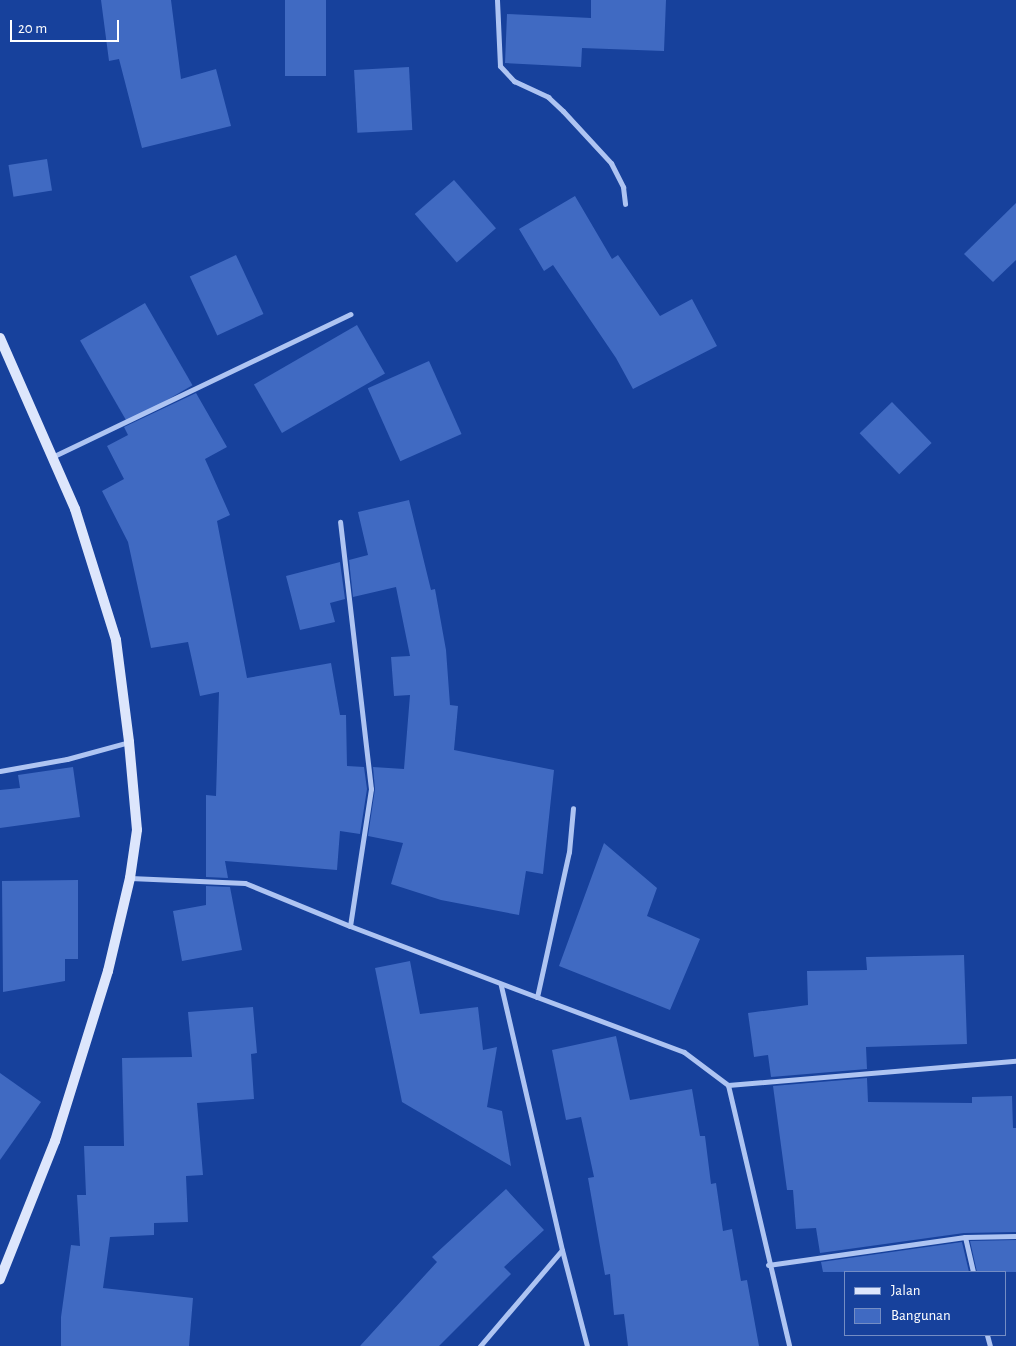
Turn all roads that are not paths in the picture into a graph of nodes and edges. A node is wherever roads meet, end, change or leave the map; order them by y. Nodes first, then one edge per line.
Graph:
1 (497, 0) edge
2 (625, 204) dead end
3 (351, 314) dead end
4 (0, 338) edge
5 (52, 457) junction
6 (340, 522) dead end
7 (130, 742) junction
8 (0, 771) edge
9 (573, 808) dead end
10 (130, 878) junction
11 (350, 926) junction
12 (501, 986) junction
13 (537, 997) junction
14 (1016, 1061) edge
15 (728, 1085) junction
16 (1016, 1236) edge
17 (965, 1237) junction
18 (562, 1250) junction
19 (768, 1265) junction
20 (973, 1271) edge
21 (0, 1279) edge
22 (480, 1346) edge
23 (587, 1346) edge
24 (789, 1346) edge

1 - 2 street
3 - 5 street
4 - 5 street
5 - 7 street
6 - 11 street
7 - 8 street
7 - 10 street
9 - 13 street
10 - 11 street
10 - 21 street
11 - 12 street
12 - 13 street
12 - 18 street
13 - 15 street
14 - 15 street
15 - 19 street
16 - 17 street
17 - 19 street
17 - 20 street
18 - 22 street
18 - 23 street
19 - 24 street

